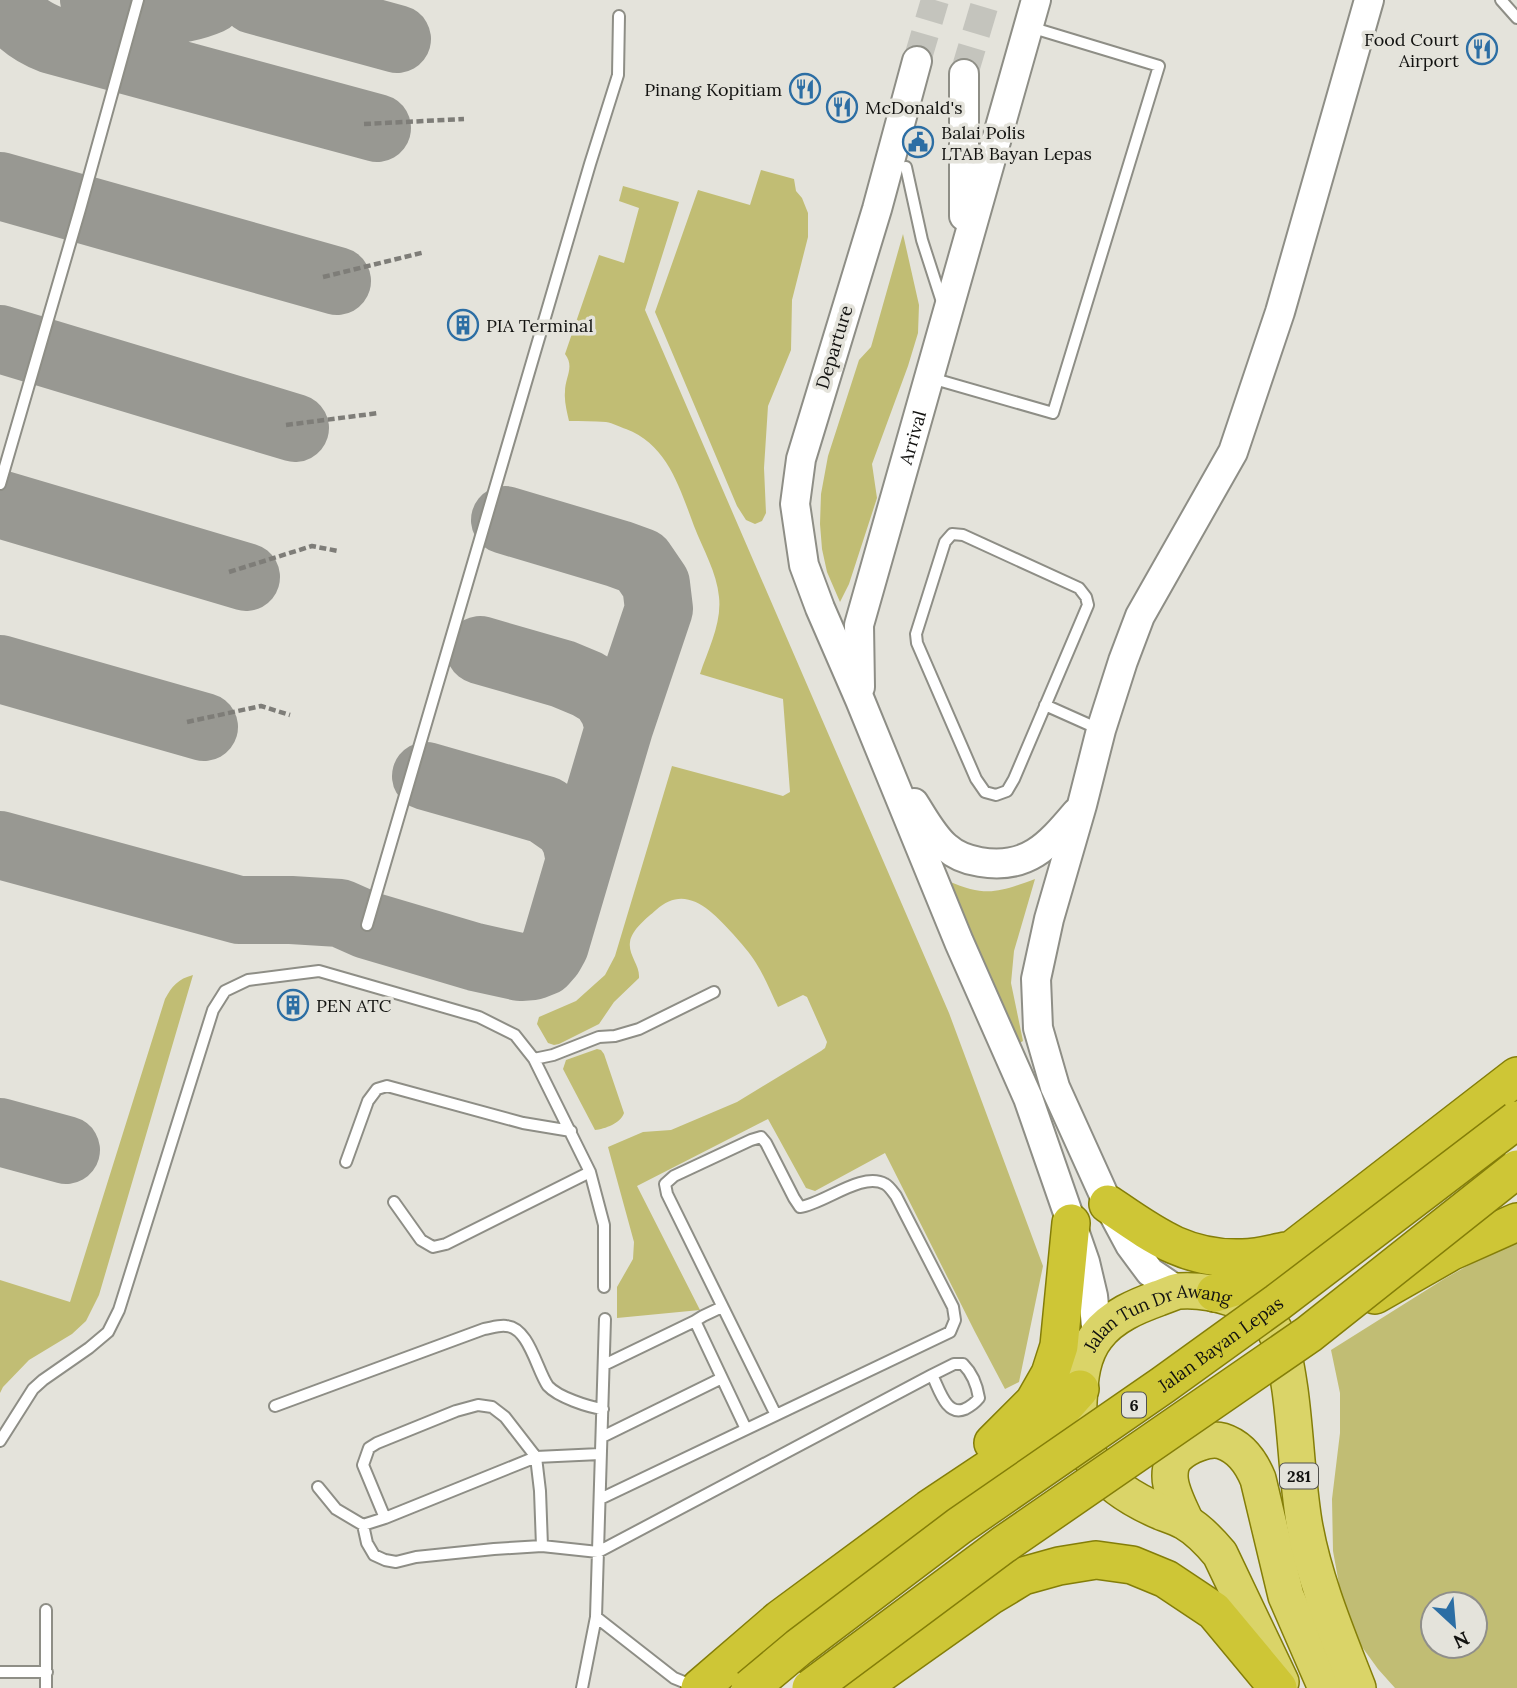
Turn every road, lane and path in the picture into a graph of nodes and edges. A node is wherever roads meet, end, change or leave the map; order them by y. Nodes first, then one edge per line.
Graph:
1 (138, 0) edge
2 (1036, 0) edge
3 (1369, 0) edge
4 (1501, 0) edge
5 (619, 16) dead end
6 (1517, 18) edge
7 (1028, 27) junction
8 (917, 61) tunnel mouth
9 (964, 74) tunnel mouth
10 (464, 119) dead end
11 (364, 124) dead end
12 (906, 167) dead end
13 (964, 250) junction
14 (425, 253) dead end
15 (323, 277) dead end
16 (946, 315) junction
17 (928, 377) junction
18 (379, 413) dead end
19 (286, 425) dead end
20 (0, 484) edge
21 (338, 551) dead end
22 (229, 572) dead end
23 (860, 700) junction
24 (1045, 705) junction
25 (290, 715) dead end
26 (187, 722) dead end
27 (1101, 730) junction
28 (884, 759) junction
29 (1082, 805) junction
30 (367, 925) dead end
31 (714, 992) dead end
32 (534, 1059) junction
33 (1517, 1076) edge
34 (1517, 1120) edge
35 (571, 1131) junction
36 (346, 1162) dead end
37 (1517, 1169) edge
38 (590, 1172) junction
39 (394, 1202) dead end
40 (1108, 1204) junction
41 (1517, 1222) edge
42 (1071, 1223) junction
43 (1292, 1250) junction
44 (604, 1287) dead end
45 (1178, 1291) junction
46 (1214, 1293) junction
47 (722, 1307) junction
48 (605, 1319) dead end
49 (695, 1321) junction
50 (1309, 1334) junction
51 (1097, 1335) junction
52 (604, 1365) junction
53 (932, 1375) junction
54 (722, 1378) junction
55 (1080, 1389) junction
56 (275, 1406) dead end
57 (603, 1409) junction
58 (776, 1415) junction
59 (747, 1429) junction
60 (601, 1437) junction
61 (0, 1441) edge
62 (600, 1454) junction
63 (536, 1457) junction
64 (318, 1487) dead end
65 (600, 1499) junction
66 (929, 1509) junction
67 (384, 1518) junction
68 (1186, 1522) junction
69 (363, 1525) junction
70 (542, 1546) junction
71 (598, 1552) junction
72 (46, 1610) dead end
73 (596, 1617) junction
74 (0, 1672) edge
75 (47, 1672) junction
76 (46, 1688) edge
77 (582, 1688) edge
78 (699, 1688) edge
79 (750, 1688) edge
80 (811, 1688) edge
81 (860, 1688) edge
82 (1278, 1688) edge
83 (1284, 1688) edge
84 (1326, 1688) edge
85 (1359, 1688) edge

1 - 20 lane
2 - 7 street, Arrival
3 - 27 street
4 - 6 lane
5 - 30 lane
7 - 13 street, Arrival
7 - 17 lane
8 - 23 street, Departure
9 - 13 street, Arrival
10 - 11 path
12 - 16 lane
13 - 16 street, Arrival
14 - 15 path
16 - 17 street, Arrival
17 - 23 street, Arrival
18 - 19 path
21 - 22 path
23 - 28 street, Departure
24 - 24 lane
24 - 27 lane
25 - 26 path
27 - 29 street
28 - 29 street
28 - 42 street
29 - 40 street
31 - 32 lane
32 - 35 lane
32 - 61 lane
33 - 43 highway
34 - 79 highway, Jalan Bayan Lepas / 6, bridge
35 - 36 lane
35 - 38 lane
37 - 50 highway, 6, bridge
38 - 39 lane
38 - 44 lane
40 - 43 highway
40 - 45 street
41 - 50 highway, bridge
42 - 51 street
42 - 66 highway
43 - 46 highway
45 - 46 main road, Jalan Tun Dr Awang / 281
45 - 51 main road, Jalan Tun Dr Awang / 281
46 - 85 main road, Jalan Tun Dr Awang / 281
47 - 49 lane
47 - 58 lane
47 - 58 lane
48 - 52 lane
49 - 52 lane
49 - 54 lane
50 - 80 highway, 6, bridge
51 - 55 main road, Jalan Tun Dr Awang / 281
52 - 57 lane
53 - 53 lane
53 - 71 lane
54 - 59 lane
54 - 60 lane
55 - 66 highway
55 - 68 main road, Jalan Tun Dr Awang / 281
56 - 57 lane
57 - 60 lane
58 - 59 lane
59 - 65 lane
60 - 62 lane
62 - 63 lane
62 - 65 lane
63 - 67 lane
63 - 67 lane
63 - 70 lane
64 - 69 lane
65 - 71 lane
66 - 78 highway
67 - 69 lane
68 - 83 main road, Jalan Tun Dr Awang / 281
68 - 84 main road
69 - 70 lane
70 - 71 lane
71 - 73 lane
72 - 75 lane
73 - 77 lane
73 - 78 lane
74 - 75 lane
75 - 76 lane
81 - 82 highway

